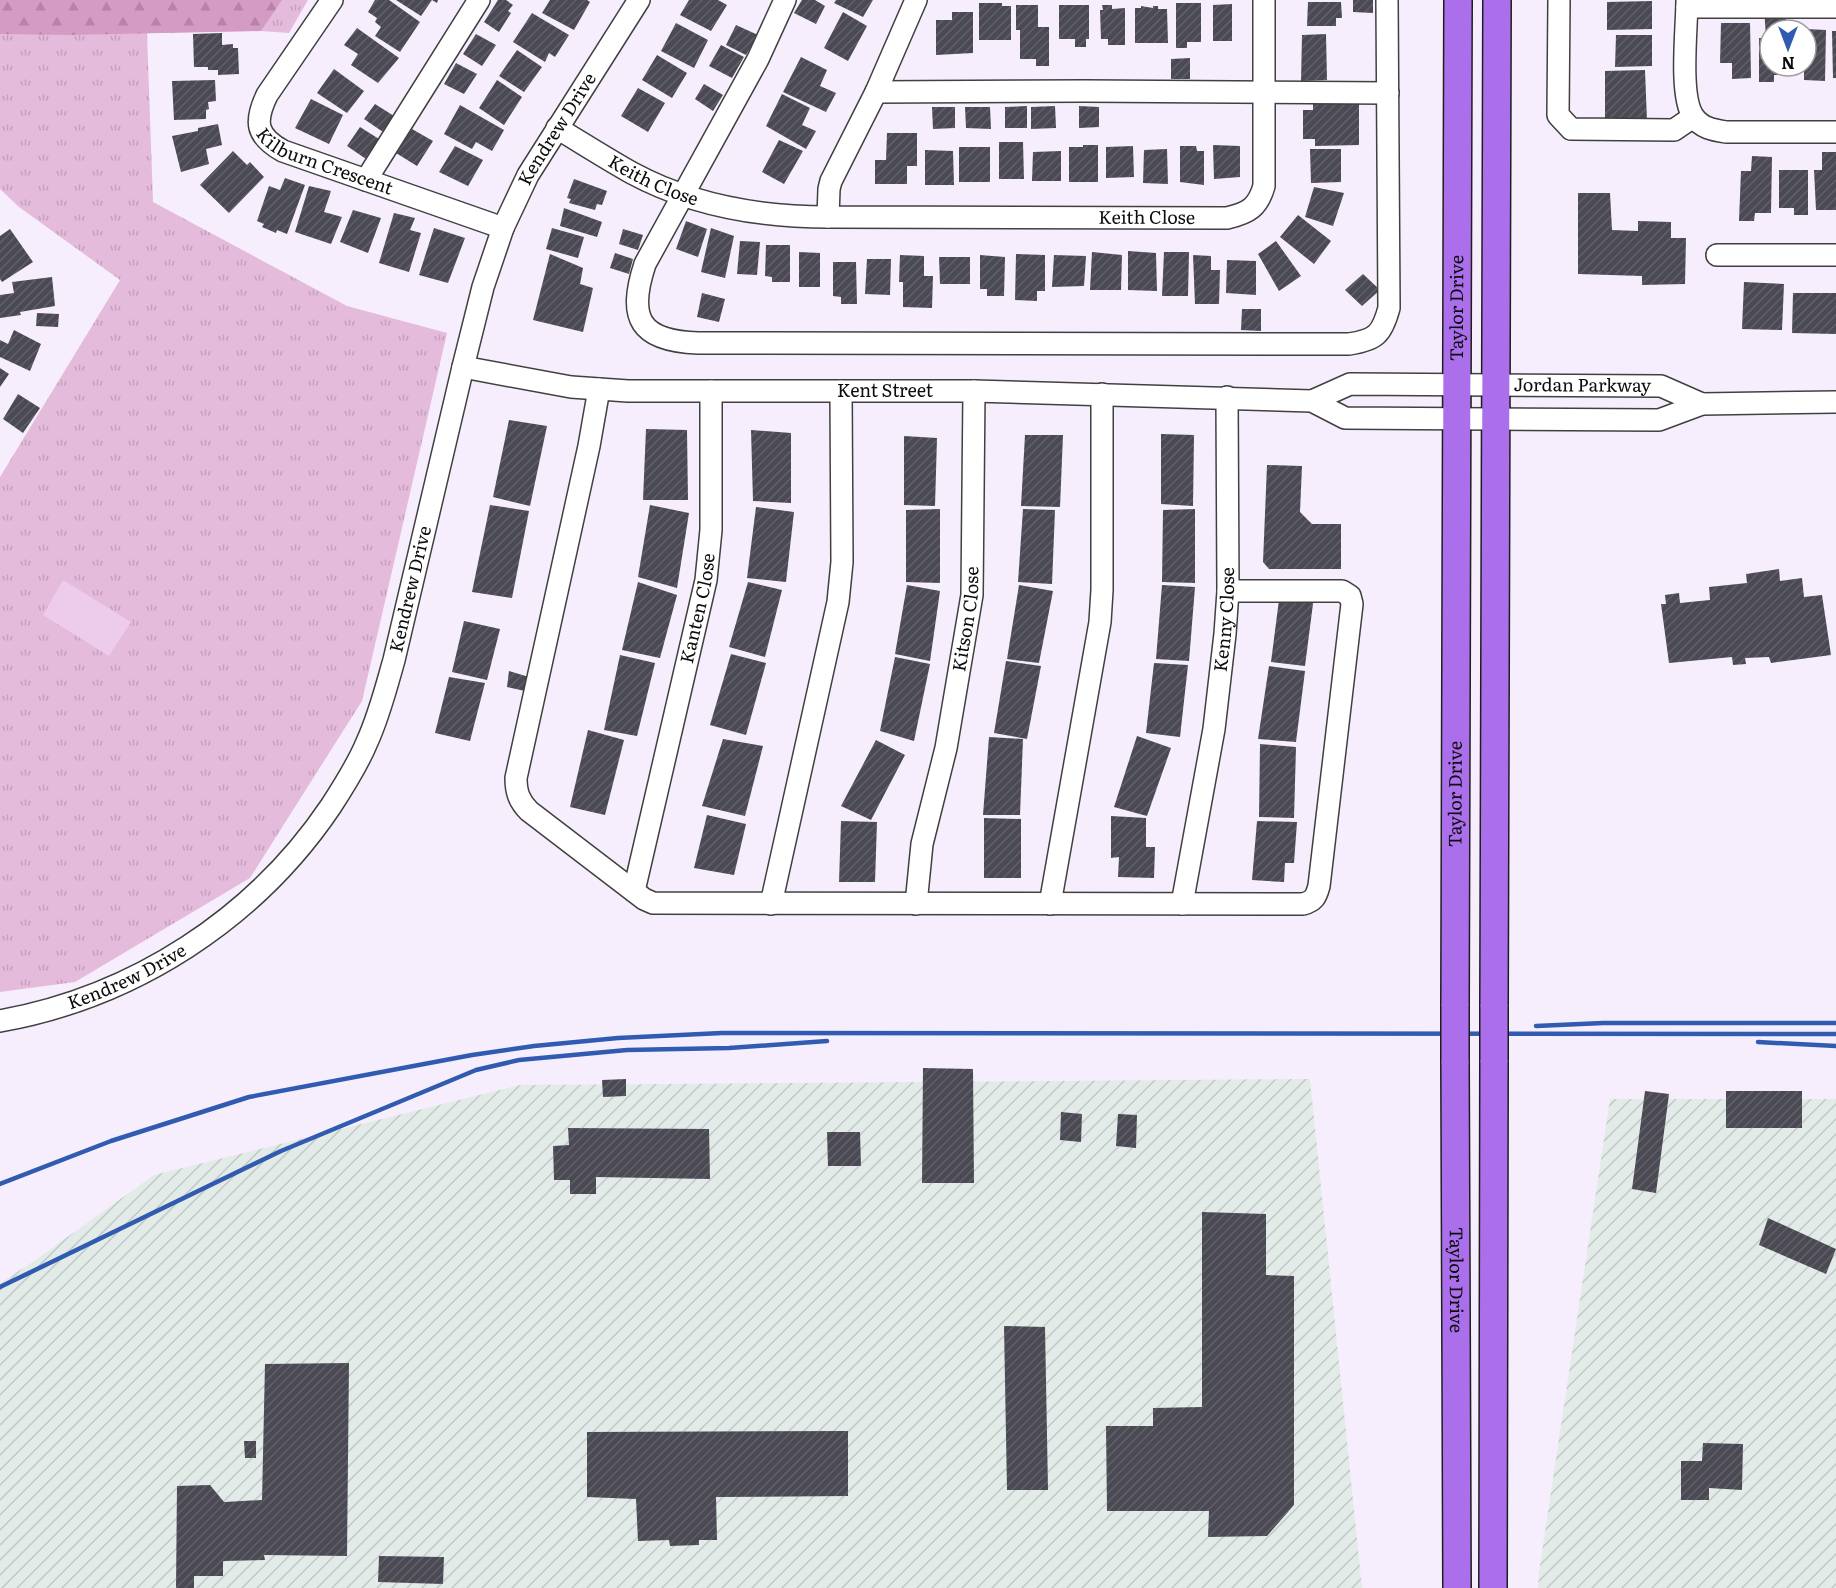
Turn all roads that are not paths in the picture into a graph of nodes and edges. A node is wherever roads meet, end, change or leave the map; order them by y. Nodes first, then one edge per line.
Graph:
1 (332, 0) edge
2 (479, 0) edge
3 (639, 0) edge
4 (785, 0) edge
5 (916, 0) edge
6 (1264, 0) edge
7 (1388, 0) edge
8 (1458, 0) edge
9 (1497, 0) edge
10 (1559, 0) edge
11 (1687, 4) edge
12 (1836, 7) edge
13 (876, 92) junction
14 (1264, 93) junction
15 (1388, 93) junction
16 (1693, 117) junction
17 (557, 128) junction
18 (1836, 132) edge
19 (366, 180) junction
20 (684, 195) junction
21 (828, 217) junction
22 (503, 228) junction
23 (1717, 255) dead end
24 (1836, 255) edge
25 (463, 367) junction
26 (1457, 385) junction
27 (1496, 385) junction
28 (599, 389) junction
29 (974, 390) junction
30 (711, 391) junction
31 (842, 391) junction
32 (1102, 394) junction
33 (1227, 397) junction
34 (1312, 401) junction
35 (1836, 402) edge
36 (1702, 404) junction
37 (1457, 420) junction
38 (1495, 420) junction
39 (1228, 591) junction
40 (634, 891) junction
41 (771, 904) junction
42 (916, 904) junction
43 (1050, 904) junction
44 (1182, 904) junction
45 (0, 1021) edge
46 (1457, 1588) edge
47 (1493, 1588) edge

1 - 19 street, Kilburn Crescent
2 - 19 street
3 - 17 street, Kendrew Drive
4 - 20 street
5 - 13 street
6 - 14 street, Keith Close
7 - 15 street
8 - 26 main road, Taylor Drive
9 - 27 main road
10 - 16 street
11 - 12 street
11 - 16 street
13 - 14 street
13 - 21 street
14 - 15 street
14 - 21 street, Keith Close
15 - 20 street
16 - 18 street
17 - 20 street, Keith Close
17 - 22 street, Kendrew Drive
19 - 22 street, Kilburn Crescent
20 - 21 street, Keith Close
22 - 25 street, Kendrew Drive
23 - 24 street
25 - 28 street, Kent Street
25 - 45 street, Kendrew Drive
26 - 27 street, Jordan Parkway
26 - 34 street, Kent Street
26 - 37 main road, Taylor Drive
27 - 36 street, Jordan Parkway
27 - 38 main road
28 - 30 street, Kent Street
28 - 40 street
29 - 31 street, Kent Street
29 - 32 street, Kent Street
29 - 42 street, Kitson Close
30 - 31 street, Kent Street
30 - 40 street, Kanten Close
31 - 41 street
32 - 33 street, Kent Street
32 - 43 street
33 - 34 street, Kent Street
33 - 39 street, Kenny Close
34 - 37 street, Kent Street
35 - 36 street, Jordan Parkway
36 - 38 street, Jordan Parkway
37 - 38 street, Jordan Parkway
37 - 46 main road, Taylor Drive, bridge
38 - 47 main road, bridge
39 - 44 street, Kenny Close
39 - 44 street
40 - 41 street
41 - 42 street
42 - 43 street
43 - 44 street

